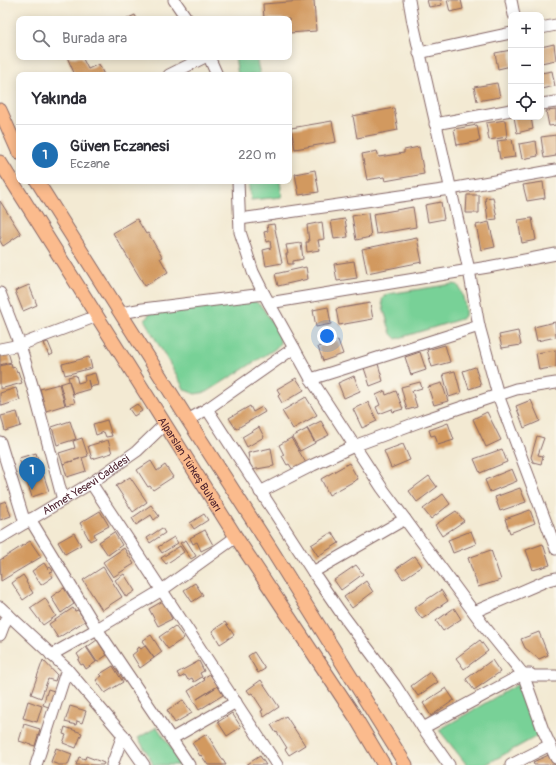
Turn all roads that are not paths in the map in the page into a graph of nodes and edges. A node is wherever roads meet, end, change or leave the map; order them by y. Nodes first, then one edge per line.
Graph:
1 (174, 0) edge
2 (409, 0) edge
3 (511, 0) edge
4 (513, 12) edge
5 (185, 16) edge
6 (556, 25) edge
7 (544, 27) edge
8 (508, 34) edge
9 (419, 53) junction
10 (199, 60) edge
11 (210, 60) edge
12 (175, 72) edge
13 (216, 72) edge
14 (556, 102) edge
15 (544, 104) edge
16 (0, 110) edge
17 (508, 111) edge
18 (436, 124) junction
19 (16, 146) edge
20 (0, 162) edge
21 (556, 170) edge
22 (39, 184) edge
23 (238, 184) edge
24 (450, 189) junction
25 (240, 219) junction
26 (556, 254) edge
27 (469, 270) junction
28 (0, 293) edge
29 (266, 298) junction
30 (121, 313) junction
31 (97, 316) junction
32 (480, 326) junction
33 (20, 345) junction
34 (294, 348) junction
35 (0, 349) edge
36 (311, 380) junction
37 (556, 383) edge
38 (498, 395) junction
39 (207, 409) junction
40 (188, 420) junction
41 (165, 424) junction
42 (0, 442) edge
43 (354, 446) junction
44 (91, 482) junction
45 (260, 492) junction
46 (63, 500) junction
47 (406, 520) junction
48 (27, 521) junction
49 (236, 536) junction
50 (0, 538) edge
51 (556, 549) edge
52 (313, 572) junction
53 (556, 578) edge
54 (162, 590) junction
55 (4, 611) edge
56 (474, 612) junction
57 (97, 629) junction
58 (0, 635) edge
59 (51, 655) junction
60 (67, 669) junction
61 (523, 674) junction
62 (556, 676) edge
63 (236, 702) junction
64 (423, 728) junction
65 (123, 735) junction
66 (171, 739) junction
67 (550, 745) junction
68 (556, 758) edge
69 (36, 765) edge
70 (112, 765) edge
71 (144, 765) edge
72 (189, 765) edge
73 (277, 765) edge
74 (384, 765) edge
75 (406, 765) edge
76 (449, 765) edge
77 (511, 765) edge

1 - 5 street
2 - 9 street
3 - 4 street
6 - 7 street
8 - 9 street
9 - 18 street
10 - 12 street
11 - 13 street
14 - 15 street
16 - 19 main road
17 - 18 street
18 - 24 street
20 - 31 main road, Alparslan Türkeş Bulvarı
21 - 24 street
22 - 30 main road, Alparslan Türkeş Bulvarı
23 - 25 street
24 - 25 street
24 - 27 street
25 - 29 street
26 - 27 street
27 - 29 street
27 - 32 street
28 - 33 street
29 - 30 street
29 - 34 street
30 - 40 main road, Alparslan Türkeş Bulvarı
31 - 33 street
31 - 41 main road, Alparslan Türkeş Bulvarı
32 - 36 street
32 - 38 street
33 - 35 street
33 - 46 street
34 - 36 street
34 - 39 street
36 - 43 street
37 - 38 street
38 - 43 street
38 - 51 street
39 - 40 street
39 - 45 street
40 - 75 main road, Alparslan Türkeş Bulvarı
41 - 44 street, Ahmet Yesevi Caddesi
41 - 49 main road, Alparslan Türkeş Bulvarı
42 - 48 street
43 - 45 street
43 - 47 street
44 - 46 street, Ahmet Yesevi Caddesi
44 - 54 street
45 - 52 street
46 - 48 street, Ahmet Yesevi Caddesi
47 - 52 street
47 - 56 street
48 - 50 street, Ahmet Yesevi Caddesi
48 - 57 street
49 - 54 street
49 - 74 main road, Alparslan Türkeş Bulvarı
52 - 64 street
53 - 56 street
54 - 57 street
54 - 63 street
55 - 58 street
55 - 59 street
56 - 61 street
57 - 59 street
57 - 66 street
59 - 60 street
60 - 65 street
60 - 69 street
61 - 62 street
61 - 64 street
61 - 67 street
63 - 66 street
63 - 73 street
64 - 76 street
65 - 70 street
65 - 71 street
66 - 72 street
67 - 68 street
67 - 77 street

